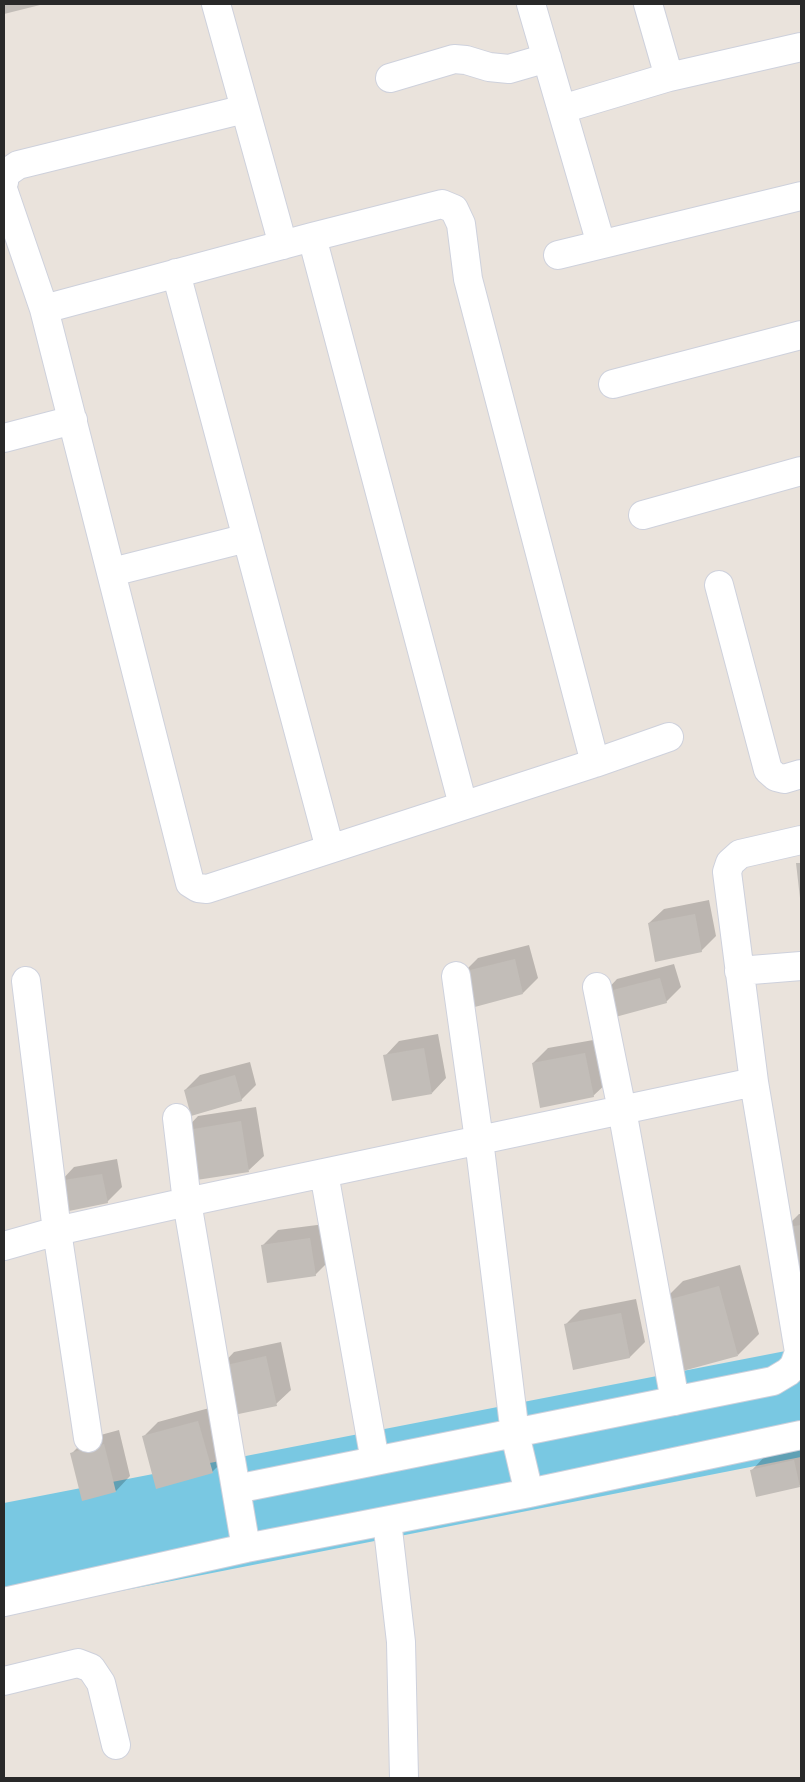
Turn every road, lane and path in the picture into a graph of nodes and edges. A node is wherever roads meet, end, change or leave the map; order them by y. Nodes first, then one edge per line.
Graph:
1 (216, 4) edge
2 (531, 4) edge
3 (648, 4) edge
4 (801, 47) edge
5 (547, 58) junction
6 (669, 77) junction
7 (390, 78) dead end
8 (246, 109) junction
9 (562, 109) junction
10 (4, 182) edge
11 (4, 192) edge
12 (801, 196) edge
13 (312, 237) junction
14 (601, 244) junction
15 (283, 245) junction
16 (558, 255) dead end
17 (176, 273) junction
18 (44, 309) junction
19 (801, 335) edge
20 (613, 384) dead end
21 (73, 420) junction
22 (4, 438) edge
23 (801, 470) edge
24 (643, 514) dead end
25 (247, 538) junction
26 (112, 572) junction
27 (719, 585) dead end
28 (669, 737) dead end
29 (595, 763) junction
30 (801, 774) edge
31 (464, 805) junction
32 (801, 840) edge
33 (330, 849) junction
34 (801, 966) edge
35 (739, 971) junction
36 (456, 976) dead end
37 (26, 982) dead end
38 (597, 987) dead end
39 (754, 1082) junction
40 (622, 1110) junction
41 (177, 1118) dead end
42 (480, 1140) junction
43 (324, 1173) junction
44 (187, 1202) junction
45 (57, 1231) junction
46 (4, 1246) edge
47 (675, 1401) junction
48 (801, 1435) edge
49 (516, 1437) junction
50 (88, 1438) dead end
51 (375, 1462) junction
52 (527, 1482) junction
53 (237, 1493) junction
54 (387, 1521) junction
55 (245, 1544) junction
56 (4, 1602) edge
57 (4, 1682) edge
58 (116, 1745) dead end
59 (404, 1778) edge

1 - 8 street
2 - 5 street
3 - 6 street
4 - 6 street
5 - 7 street
5 - 9 street
6 - 9 street
8 - 10 street
8 - 15 street
9 - 14 street
11 - 18 street
12 - 14 street
13 - 15 street
13 - 29 street
13 - 31 street
14 - 16 street
15 - 17 street
17 - 18 street
17 - 25 street
18 - 21 street
19 - 20 street
21 - 22 street
21 - 26 street
23 - 24 street
25 - 26 street
25 - 33 street
26 - 33 street
27 - 30 street
28 - 29 street
29 - 31 street
31 - 33 street
32 - 35 street
34 - 35 street
35 - 39 street
36 - 42 street
37 - 45 street
38 - 40 street
39 - 40 street
39 - 47 street
40 - 42 street
40 - 47 street
41 - 44 street
42 - 43 street
42 - 49 street
43 - 44 street
43 - 51 street
44 - 45 street
44 - 53 street
45 - 46 street
45 - 50 street
47 - 49 street
48 - 52 street
49 - 51 street
49 - 52 street
51 - 53 street
52 - 54 street
53 - 55 street
54 - 55 street
54 - 59 street
55 - 56 street
57 - 58 street

